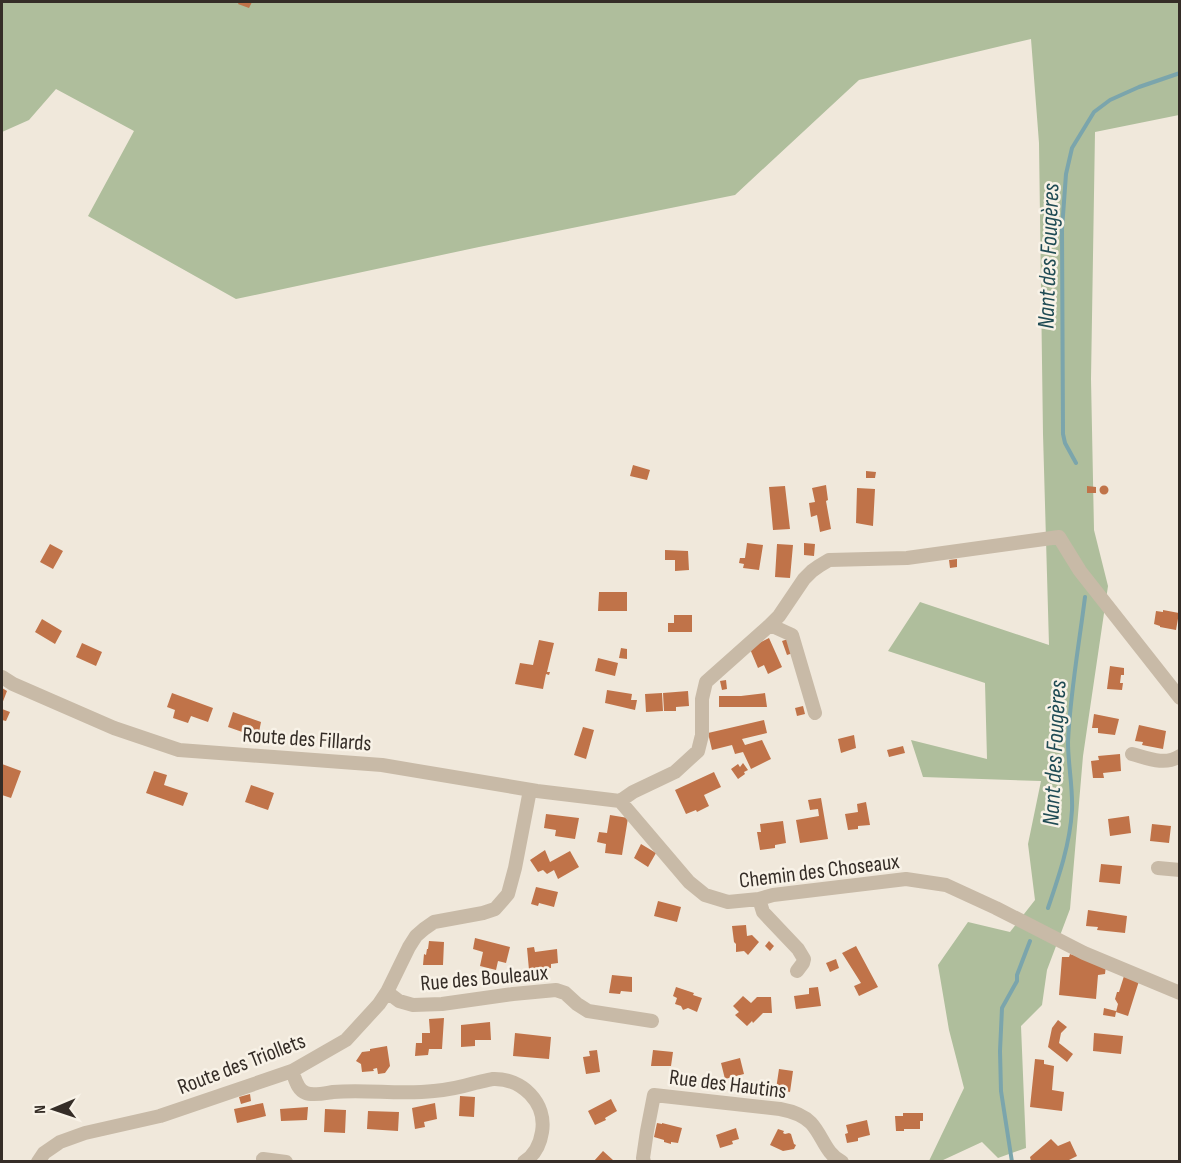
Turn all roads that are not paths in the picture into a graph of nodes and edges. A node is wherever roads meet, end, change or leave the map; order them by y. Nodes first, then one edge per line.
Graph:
1 (770, 626) junction
2 (2, 678) edge
3 (1179, 698) edge
4 (815, 713) dead end
5 (1132, 754) dead end
6 (1179, 756) edge
7 (530, 790) junction
8 (620, 801) junction
9 (1158, 868) dead end
10 (1179, 870) edge
11 (759, 899) junction
12 (796, 971) dead end
13 (387, 992) junction
14 (1179, 993) edge
15 (652, 1021) dead end
16 (292, 1071) junction
17 (262, 1159) dead end
18 (835, 1160) edge
19 (38, 1161) edge
20 (286, 1161) edge
21 (524, 1161) edge
22 (644, 1161) edge

1 - 3 street
1 - 4 street
1 - 8 street
2 - 7 street, Route des Fillards
5 - 6 street
7 - 8 street, Route des Fillards
7 - 13 street, Route des Triollets
8 - 11 street, Chemin des Choseaux
9 - 10 street
11 - 12 street
11 - 14 street, Chemin des Choseaux
13 - 15 street, Rue des Bouleaux
13 - 16 street, Route des Triollets
16 - 19 street, Route des Triollets
16 - 21 street
17 - 20 street
18 - 22 street, Rue des Hautins

